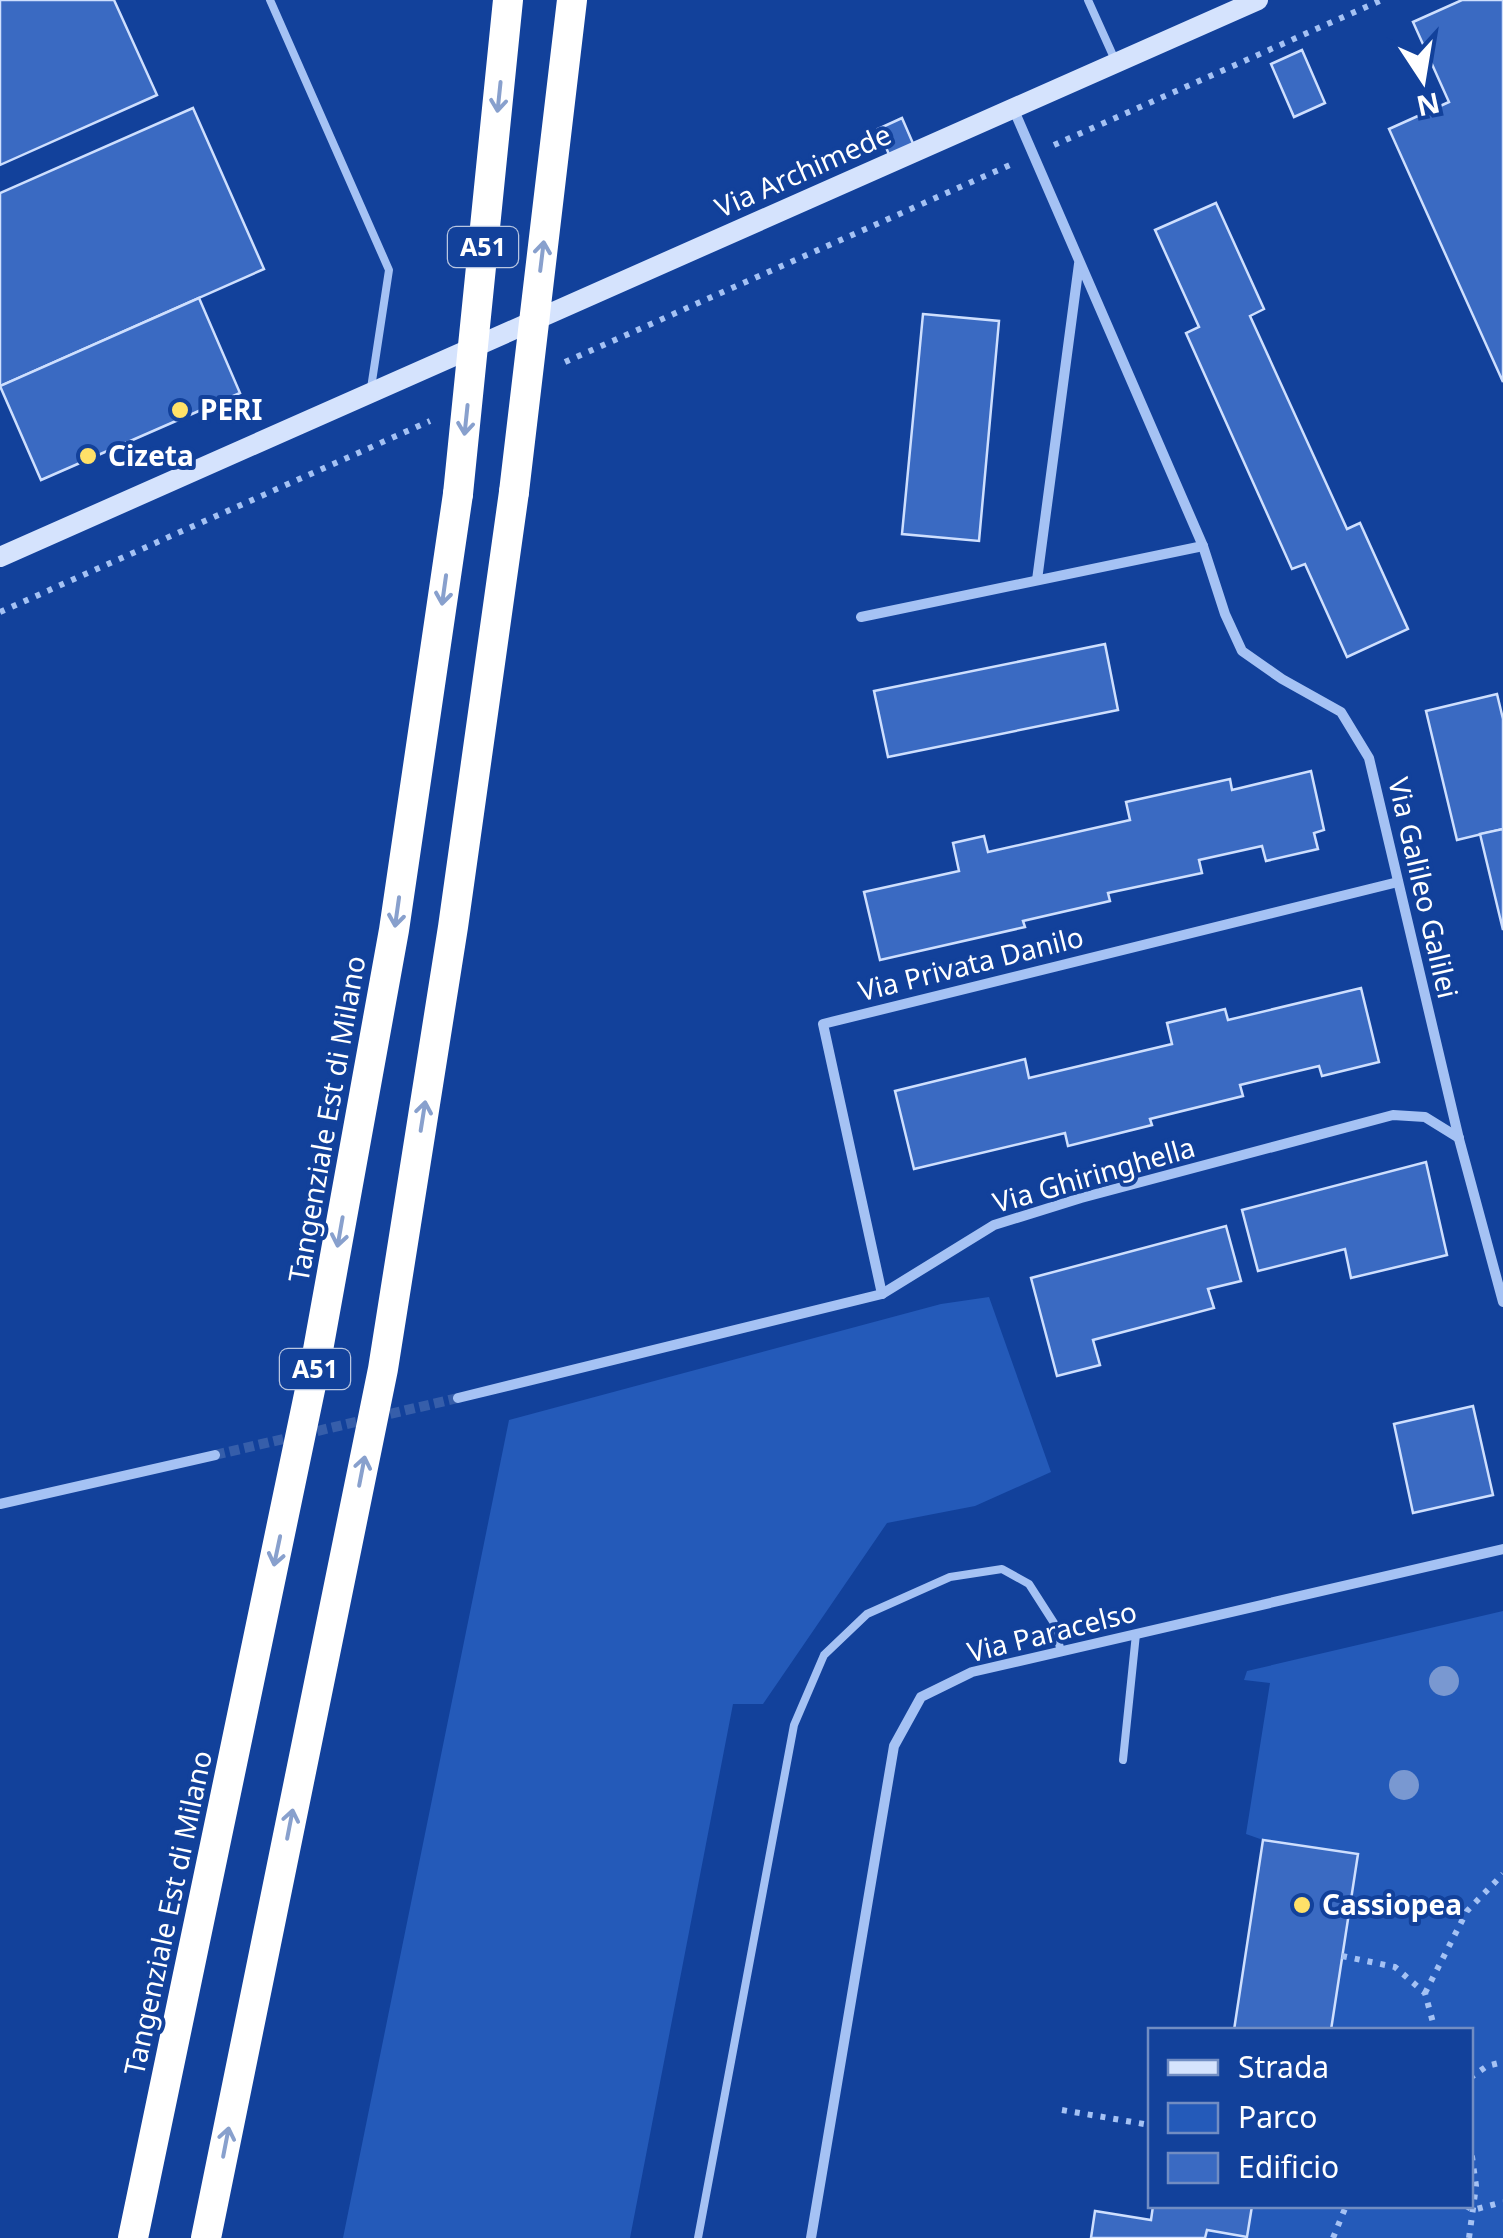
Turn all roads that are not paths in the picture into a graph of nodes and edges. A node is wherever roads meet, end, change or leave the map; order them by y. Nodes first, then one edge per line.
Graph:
1 (270, 0) edge
2 (508, 0) edge
3 (572, 0) edge
4 (1088, 0) edge
5 (1258, 0) edge
6 (1116, 63) junction
7 (1013, 108) junction
8 (1080, 261) junction
9 (370, 392) junction
10 (1203, 546) junction
11 (0, 557) edge
12 (1037, 580) junction
13 (861, 617) dead end
14 (1398, 882) junction
15 (1460, 1139) junction
16 (882, 1294) junction
17 (1503, 1302) edge
18 (458, 1398) tunnel mouth
19 (215, 1455) tunnel mouth
20 (0, 1504) edge
21 (1503, 1548) edge
22 (1136, 1634) junction
23 (1061, 1652) junction
24 (1123, 1760) dead end
25 (133, 2238) edge
26 (206, 2238) edge
27 (698, 2238) edge
28 (811, 2238) edge

1 - 9 lane
2 -> 25 highway, Tangenziale Est di Milano / A51, bridge
26 -> 3 highway, A51, bridge
4 - 6 lane
5 - 6 street, Via Archimede
6 - 7 street, Via Archimede
7 - 8 street, Via Galileo Galilei
7 - 9 street, Via Archimede
8 - 10 street, Via Galileo Galilei
8 - 12 street
9 - 11 street, Via Archimede
10 - 12 street
10 - 14 street, Via Galileo Galilei
12 - 13 street
14 - 15 street, Via Galileo Galilei
14 - 16 street, Via Privata Danilo
15 - 16 street, Via Ghiringhella
15 - 17 street, Via Galileo Galilei
16 - 18 street, Via Ghiringhella
19 - 20 street
21 - 22 street, Via Paracelso
22 - 23 street, Via Paracelso
22 - 24 lane
23 - 27 lane
23 - 28 street, Via Paracelso

